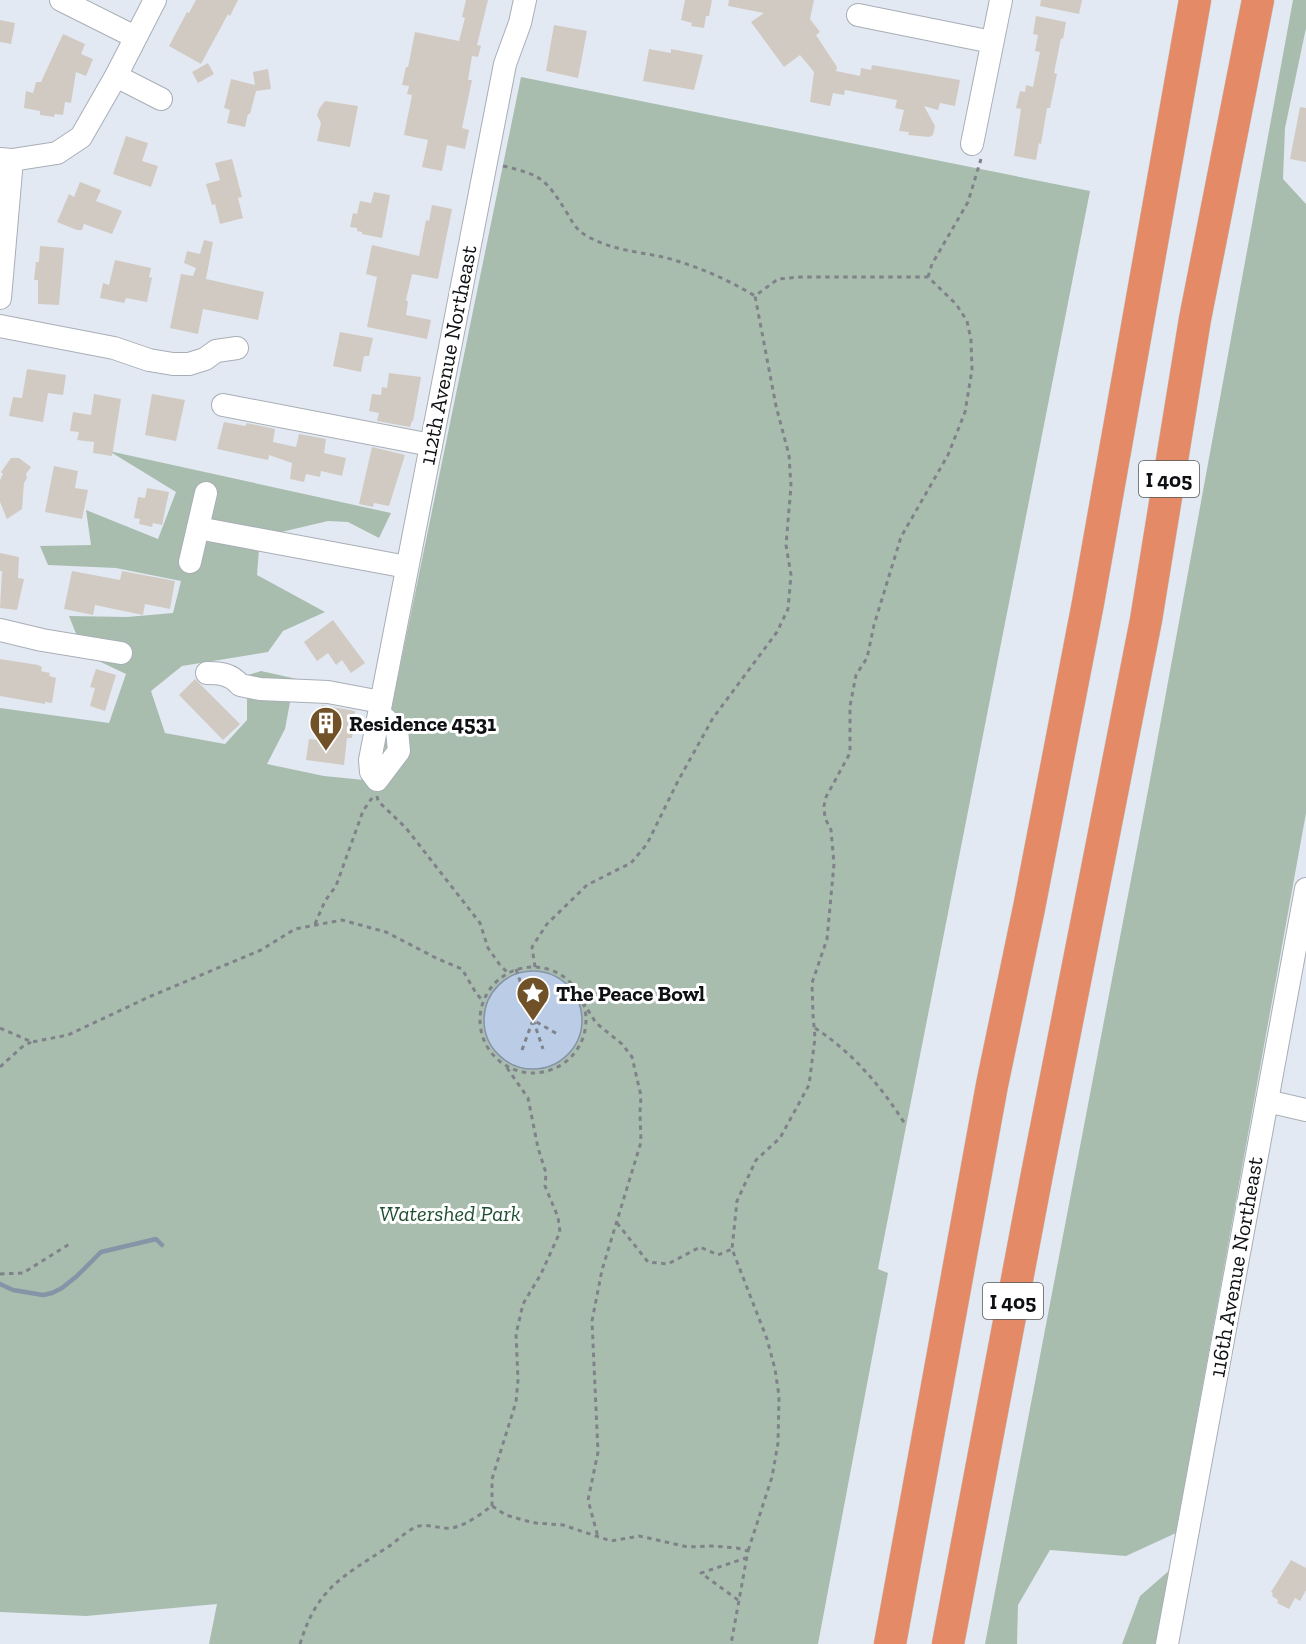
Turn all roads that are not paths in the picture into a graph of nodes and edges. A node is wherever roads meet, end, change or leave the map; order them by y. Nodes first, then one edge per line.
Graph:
1 (61, 0) edge
2 (155, 0) edge
3 (525, 0) edge
4 (1000, 0) edge
5 (1195, 0) edge
6 (1258, 0) edge
7 (858, 15) dead end
8 (135, 37) junction
9 (992, 42) junction
10 (116, 76) junction
11 (161, 99) dead end
12 (972, 144) road end
13 (6, 160) edge
14 (0, 298) edge
15 (0, 327) edge
16 (237, 348) dead end
17 (222, 405) dead end
18 (431, 445) junction
19 (206, 492) dead end
20 (198, 528) junction
21 (190, 562) dead end
22 (407, 567) junction
23 (0, 630) edge
24 (121, 653) dead end
25 (207, 673) dead end
26 (1306, 889) edge
27 (1267, 1101) junction
28 (1306, 1110) edge
29 (890, 1644) edge
30 (948, 1644) edge
31 (1167, 1644) edge

1 - 8 street
2 - 8 street
3 - 18 street, 112th Avenue Northeast
4 - 9 street
5 - 29 highway, I 405
6 - 30 highway, I 405
7 - 9 street
8 - 10 street
9 - 12 street
10 - 11 street
10 - 13 street
13 - 14 street
15 - 16 street
17 - 18 street
18 - 22 street, 112th Avenue Northeast
19 - 20 street
20 - 21 street
20 - 22 street
22 - 25 street, 112th Avenue Northeast
23 - 24 street
26 - 27 street, 116th Avenue Northeast
27 - 28 street
27 - 31 street, 116th Avenue Northeast

